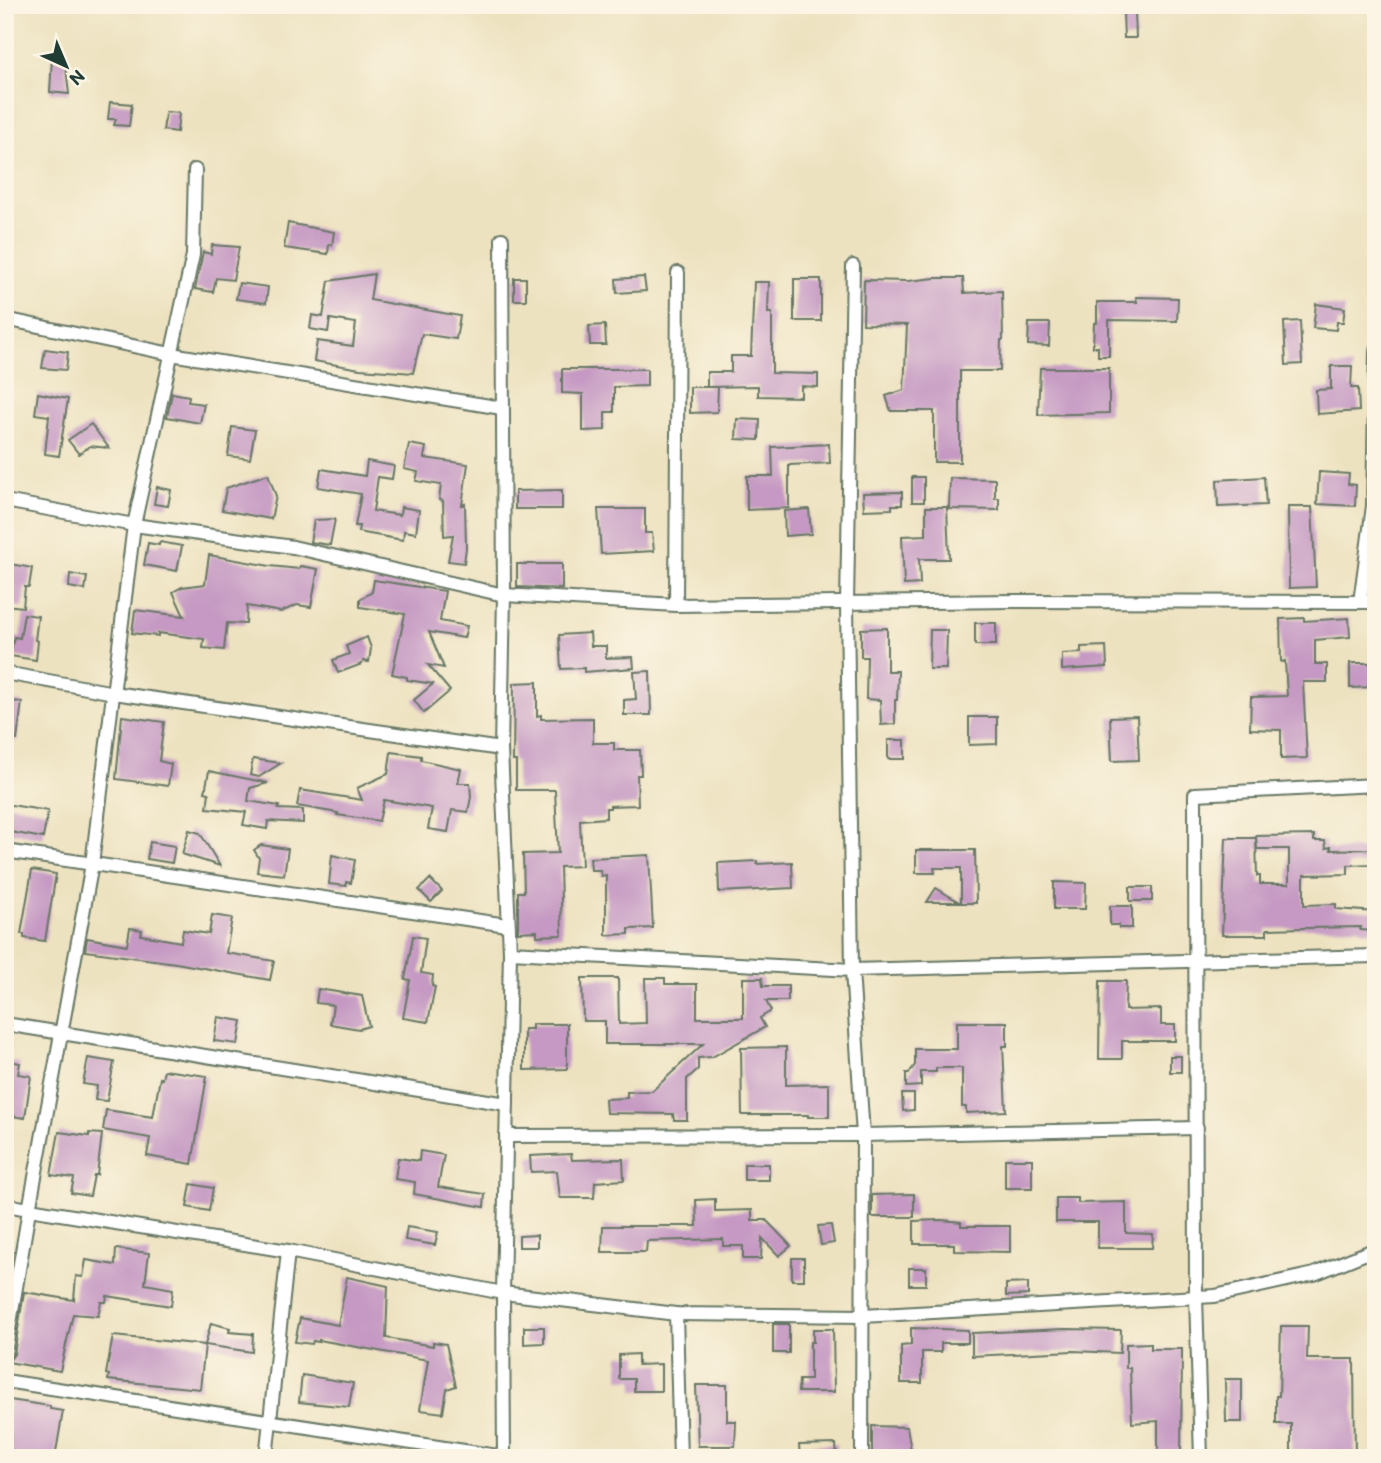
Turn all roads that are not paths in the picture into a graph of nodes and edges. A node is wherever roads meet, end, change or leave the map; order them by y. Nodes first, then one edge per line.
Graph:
1 (195, 170) dead end
2 (502, 239) dead end
3 (853, 266) dead end
4 (678, 273) dead end
5 (5, 319) edge
6 (1376, 350) edge
7 (171, 354) junction
8 (502, 408) junction
9 (5, 500) edge
10 (134, 525) junction
11 (504, 595) junction
12 (1360, 602) junction
13 (1376, 602) edge
14 (847, 604) junction
15 (676, 605) junction
16 (5, 673) edge
17 (114, 693) junction
18 (501, 749) junction
19 (1376, 785) edge
20 (5, 851) edge
21 (92, 864) junction
22 (508, 925) junction
23 (510, 953) junction
24 (1376, 956) edge
25 (1197, 961) junction
26 (852, 970) junction
27 (5, 1024) edge
28 (62, 1032) junction
29 (507, 1104) junction
30 (1197, 1128) junction
31 (863, 1135) junction
32 (506, 1136) junction
33 (5, 1205) edge
34 (29, 1210) junction
35 (1376, 1249) edge
36 (288, 1251) junction
37 (503, 1293) junction
38 (1196, 1297) junction
39 (676, 1314) junction
40 (863, 1316) junction
41 (5, 1353) edge
42 (5, 1381) edge
43 (270, 1421) junction
44 (504, 1457) edge
45 (266, 1458) edge
46 (680, 1458) edge
47 (862, 1458) edge
48 (1201, 1458) edge

1 - 7 street
2 - 8 street
3 - 14 street
4 - 15 street
5 - 7 street
6 - 12 street
7 - 8 street
7 - 10 street
8 - 11 street
9 - 10 street
10 - 11 street
10 - 17 street
11 - 15 street
11 - 18 street
12 - 13 street
12 - 14 street
14 - 15 street
14 - 26 street
16 - 17 street
17 - 18 street
17 - 21 street
18 - 22 street
19 - 25 street
20 - 21 street
21 - 22 street
21 - 28 street
22 - 23 street
23 - 26 street
23 - 29 street
24 - 25 street
25 - 26 street
25 - 30 street
26 - 31 street
27 - 28 street
28 - 29 street
28 - 34 street
29 - 32 street
30 - 31 street
30 - 38 street
31 - 32 street
31 - 40 street
32 - 37 street
33 - 34 street
34 - 36 street
34 - 41 street
35 - 38 street
36 - 37 street
36 - 43 street
37 - 39 street
37 - 44 street
38 - 40 street
38 - 48 street
39 - 40 street
39 - 46 street
40 - 47 street
42 - 43 street
43 - 44 street
43 - 45 street

